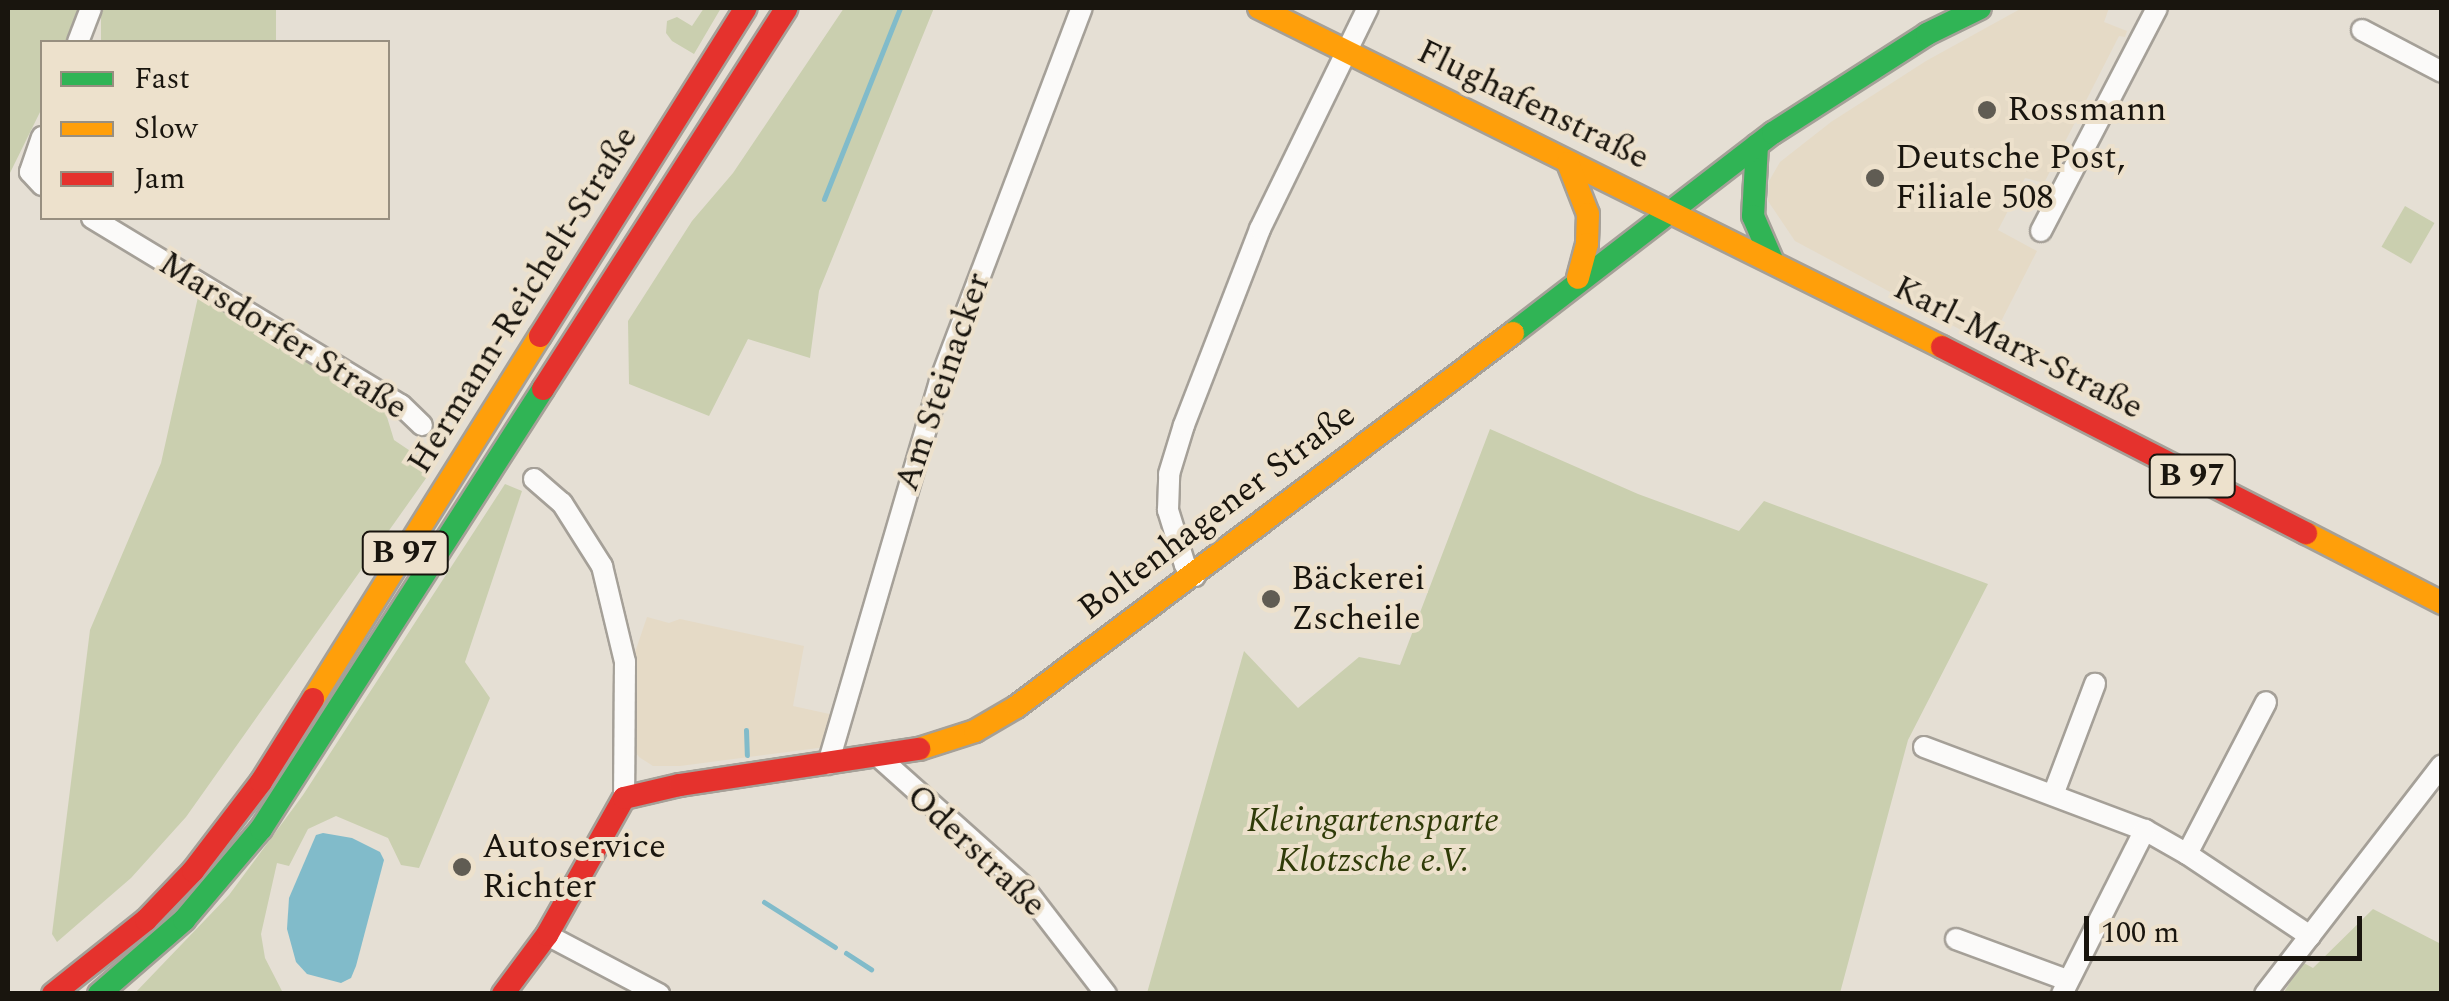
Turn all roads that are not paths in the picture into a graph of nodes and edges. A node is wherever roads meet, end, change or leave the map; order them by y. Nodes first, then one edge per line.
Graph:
1 (90, 8) edge
2 (746, 8) edge
3 (787, 8) edge
4 (1082, 8) edge
5 (1260, 8) edge
6 (1368, 8) edge
7 (1980, 8) edge
8 (2157, 8) edge
9 (2362, 30) dead end
10 (79, 40) edge
11 (1346, 51) junction
12 (2442, 72) edge
13 (1758, 145) junction
14 (40, 151) edge
15 (1568, 163) junction
16 (36, 179) edge
17 (1670, 209) junction
18 (95, 220) edge
19 (2041, 231) dead end
20 (1772, 260) junction
21 (1578, 278) junction
22 (422, 425) dead end
23 (534, 479) dead end
24 (1195, 576) junction
25 (2442, 604) edge
26 (2095, 684) dead end
27 (2266, 702) dead end
28 (1924, 747) dead end
29 (880, 758) junction
30 (828, 764) junction
31 (2442, 765) edge
32 (2054, 794) junction
33 (624, 798) junction
34 (2145, 830) junction
35 (2188, 854) junction
36 (547, 936) junction
37 (2310, 936) junction
38 (1956, 939) dead end
39 (2064, 986) edge
40 (53, 994) edge
41 (99, 994) edge
42 (503, 994) edge
43 (659, 994) edge
44 (1106, 994) edge
45 (2265, 994) edge

1 - 10 street
2 - 40 main road, Hermann-Reichelt-Straße / B 97
3 - 41 main road, Hermann-Reichelt-Straße / B 97
4 - 30 street, Am Steinacker
5 - 11 main road, Flughafenstraße / B 97
6 - 11 street
7 - 13 main road, Boltenhagener Straße
8 - 19 street
9 - 12 street
11 - 15 main road, Flughafenstraße / B 97
11 - 24 street
13 - 17 main road, Boltenhagener Straße
13 - 20 main road
14 - 16 street
15 - 17 main road, Flughafenstraße / B 97
15 - 21 main road
17 - 20 main road, Karl-Marx-Straße / B 97
17 - 21 main road, Boltenhagener Straße
18 - 22 street, Marsdorfer Straße
20 - 25 main road, Karl-Marx-Straße / B 97
21 - 24 main road, Boltenhagener Straße
23 - 33 street
24 - 29 main road, Boltenhagener Straße
26 - 32 street
27 - 35 street
28 - 32 street
29 - 30 main road, Boltenhagener Straße
29 - 44 street, Oderstraße
30 - 33 main road, Boltenhagener Straße
31 - 37 street
32 - 34 street
33 - 36 main road
34 - 35 street
34 - 39 street
35 - 37 street
36 - 42 main road
36 - 43 street
37 - 45 street
38 - 39 street

